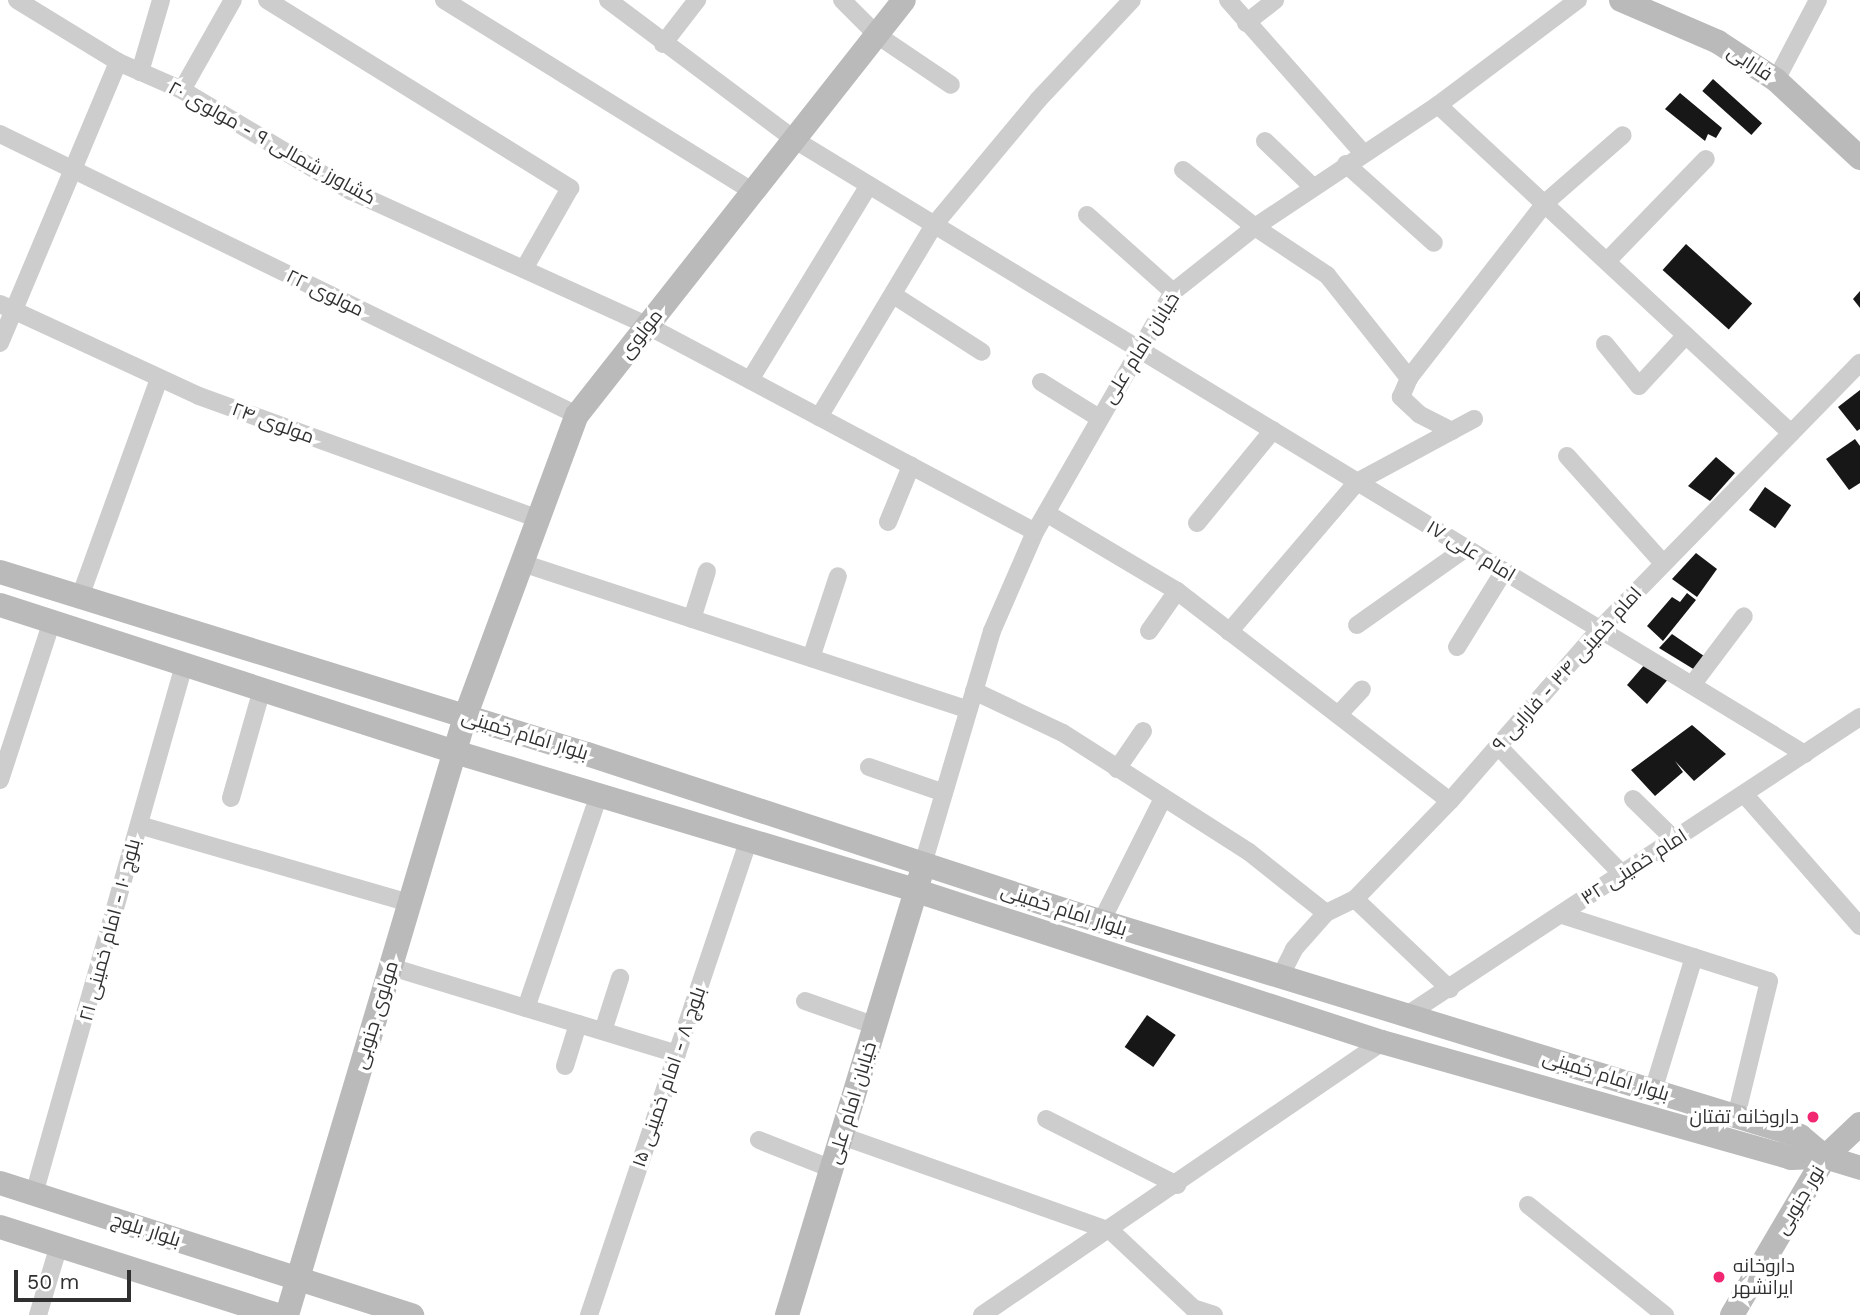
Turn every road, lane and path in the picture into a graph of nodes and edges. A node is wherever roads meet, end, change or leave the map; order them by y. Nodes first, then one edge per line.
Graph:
1 (17, 0) edge
2 (161, 0) edge
3 (233, 0) edge
4 (267, 0) edge
5 (444, 0) edge
6 (608, 0) edge
7 (697, 0) edge
8 (842, 0) edge
9 (904, 0) edge
10 (1132, 0) edge
11 (1228, 0) edge
12 (1275, 0) edge
13 (1578, 0) edge
14 (1620, 0) edge
15 (1818, 0) edge
16 (1246, 23) junction
17 (877, 35) junction
18 (663, 44) junction
19 (118, 62) junction
20 (140, 72) junction
21 (1776, 80) junction
22 (951, 85) dead end
23 (182, 90) junction
24 (1438, 104) junction
25 (0, 134) edge
26 (1623, 135) dead end
27 (795, 140) junction
28 (1265, 141) dead end
29 (1363, 153) junction
30 (1860, 158) edge
31 (1706, 159) dead end
32 (1346, 164) junction
33 (1183, 170) dead end
34 (72, 172) junction
35 (869, 185) junction
36 (1313, 187) junction
37 (754, 192) junction
38 (1545, 203) junction
39 (1087, 215) dead end
40 (934, 225) junction
41 (1255, 227) junction
42 (1434, 243) dead end
43 (1607, 261) junction
44 (524, 269) junction
45 (1173, 292) junction
46 (894, 296) junction
47 (7, 307) edge
48 (648, 326) junction
49 (1686, 335) junction
50 (0, 343) edge
51 (1605, 344) dead end
52 (1138, 348) junction
53 (982, 352) dead end
54 (1860, 363) edge
55 (1409, 378) junction
56 (159, 379) junction
57 (750, 380) junction
58 (1041, 382) dead end
59 (578, 415) junction
60 (819, 417) junction
61 (1099, 418) junction
62 (1474, 419) dead end
63 (1273, 430) junction
64 (1452, 430) junction
65 (1791, 433) junction
66 (1567, 456) dead end
67 (911, 466) junction
68 (1357, 482) junction
69 (1046, 513) junction
70 (539, 519) junction
71 (888, 522) dead end
72 (1197, 523) dead end
73 (1035, 532) junction
74 (1466, 548) junction
75 (522, 563) junction
76 (1663, 563) junction
77 (707, 571) dead end
78 (1504, 571) junction
79 (0, 572) edge
80 (838, 576) dead end
81 (1177, 591) junction
82 (80, 597) junction
83 (0, 604) edge
84 (1744, 616) dead end
85 (692, 619) junction
86 (52, 621) junction
87 (1357, 625) dead end
88 (1600, 629) junction
89 (1149, 631) dead end
90 (1229, 632) junction
91 (1457, 647) dead end
92 (811, 658) junction
93 (184, 665) junction
94 (1692, 685) junction
95 (262, 689) junction
96 (1362, 689) dead end
97 (974, 691) junction
98 (968, 710) junction
99 (1338, 715) junction
100 (465, 716) junction
101 (1860, 717) edge
102 (1143, 731) dead end
103 (1498, 746) junction
104 (455, 752) junction
105 (1805, 754) junction
106 (869, 767) dead end
107 (1117, 769) junction
108 (0, 780) edge
109 (944, 793) junction
110 (1744, 794) junction
111 (231, 798) dead end
112 (598, 798) junction
113 (1163, 798) junction
114 (1633, 799) dead end
115 (1450, 801) junction
116 (139, 824) junction
117 (749, 839) junction
118 (1675, 840) junction
119 (923, 864) junction
120 (1623, 875) junction
121 (917, 891) junction
122 (1355, 899) junction
123 (410, 904) junction
124 (1326, 914) junction
125 (1562, 915) junction
126 (1101, 922) junction
127 (1860, 926) edge
128 (1694, 957) junction
129 (391, 967) junction
130 (1280, 977) junction
131 (620, 978) dead end
132 (1450, 989) junction
133 (805, 1001) dead end
134 (526, 1008) junction
135 (1407, 1015) junction
136 (578, 1024) junction
137 (876, 1026) junction
138 (603, 1031) junction
139 (1382, 1042) junction
140 (677, 1054) junction
141 (565, 1066) dead end
142 (1653, 1091) junction
143 (1736, 1116) junction
144 (1045, 1119) dead end
145 (1860, 1124) edge
146 (842, 1136) junction
147 (759, 1140) dead end
148 (1825, 1157) junction
149 (832, 1168) junction
150 (1860, 1168) edge
151 (0, 1183) edge
152 (1177, 1185) junction
153 (34, 1194) junction
154 (1528, 1205) dead end
155 (0, 1227) edge
156 (1111, 1231) junction
157 (59, 1245) junction
158 (298, 1279) junction
159 (38, 1315) edge
160 (277, 1315) edge
161 (287, 1315) edge
162 (412, 1315) edge
163 (589, 1315) edge
164 (787, 1315) edge
165 (982, 1315) edge
166 (1214, 1315) edge
167 (1665, 1315) edge
168 (1731, 1315) edge

1 - 19 street, کشاورز شمالی ۹ - مولوی ۲۰
2 - 20 street
3 - 23 street
4 - 44 street
5 - 37 street
6 - 18 street, امام علی ۱۷
7 - 18 street
8 - 17 street
9 - 17 main road, مولوی
10 - 40 street
11 - 16 street
12 - 16 street
13 - 24 street, خیابان امام علی
14 - 21 main road, فارابی
15 - 21 street
16 - 29 street
17 - 22 street
17 - 27 main road, مولوی
18 - 27 street, امام علی ۱۷
19 - 20 street, کشاورز شمالی ۹ - مولوی ۲۰
19 - 34 street
20 - 23 street, کشاورز شمالی ۹ - مولوی ۲۰
21 - 30 main road, فارابی
23 - 44 street, کشاورز شمالی ۹ - مولوی ۲۰
24 - 29 street, خیابان امام علی
24 - 38 street
25 - 34 street, مولوی ۲۲
26 - 38 street
27 - 35 street, امام علی ۱۷
27 - 37 main road, مولوی
28 - 36 street
29 - 32 street, خیابان امام علی
31 - 43 street
32 - 36 street, خیابان امام علی
32 - 42 street
33 - 41 street
34 - 47 street
34 - 59 street, مولوی ۲۲
35 - 40 street, امام علی ۱۷
35 - 57 street
36 - 41 street, خیابان امام علی
37 - 48 main road, مولوی
38 - 43 street
38 - 55 street
39 - 45 street
40 - 46 street
40 - 52 street, امام علی ۱۷
41 - 45 street, خیابان امام علی
41 - 55 street
43 - 49 street
44 - 48 street, کشاورز شمالی ۹ - مولوی ۲۰
45 - 52 street, خیابان امام علی
46 - 53 street
46 - 60 street
47 - 50 street
47 - 56 street, مولوی ۲۴
48 - 57 street, کشاورز شمالی ۹ - مولوی ۲۰
48 - 59 main road, مولوی
49 - 51 street
49 - 65 street
52 - 61 street, خیابان امام علی
52 - 63 street, امام علی ۱۷
54 - 65 street, امام خمینی ۳۴ - فارابی ۹
55 - 64 street
56 - 70 street, مولوی ۲۴
56 - 82 street
57 - 60 street, کشاورز شمالی ۹ - مولوی ۲۰
58 - 61 street
59 - 70 main road, مولوی
60 - 67 street, کشاورز شمالی ۹ - مولوی ۲۰
61 - 69 street, خیابان امام علی
62 - 64 street
63 - 68 street, امام علی ۱۷
63 - 72 street
64 - 68 street
65 - 76 street, امام خمینی ۳۴ - فارابی ۹
66 - 76 street
67 - 71 street
67 - 73 street, کشاورز شمالی ۹ - مولوی ۲۰
68 - 74 street, امام علی ۱۷
68 - 90 street
69 - 73 street, خیابان امام علی
69 - 81 street
70 - 75 main road, مولوی
73 - 97 street, خیابان امام علی
74 - 78 street, امام علی ۱۷
74 - 87 street
75 - 85 street
75 - 100 main road, مولوی
76 - 88 street, امام خمینی ۳۴ - فارابی ۹
77 - 85 street
78 - 88 street, امام علی ۱۷
78 - 91 street
79 - 82 main road, بلوار امام خمینی
80 - 92 street
81 - 89 street
81 - 90 street
82 - 100 main road, بلوار امام خمینی
83 - 86 main road, بلوار امام خمینی
84 - 94 street
85 - 92 street
86 - 93 main road, بلوار امام خمینی
86 - 108 street
88 - 94 street, امام علی ۱۷
88 - 103 street, امام خمینی ۳۴ - فارابی ۹
90 - 99 street
92 - 98 street
93 - 95 main road, بلوار امام خمینی
93 - 116 street, بلوچ ۱۰ - امام خمینی ۲۱
94 - 105 street, امام علی ۱۷
95 - 104 main road, بلوار امام خمینی
95 - 111 street
96 - 99 street
97 - 98 street, خیابان امام علی
97 - 107 street
98 - 109 street, خیابان امام علی
99 - 115 street
100 - 104 main road, مولوی
100 - 119 main road, بلوار امام خمینی
101 - 105 street, امام خمینی ۳۲
102 - 107 street
103 - 115 street, امام خمینی ۳۴ - فارابی ۹
103 - 120 street
104 - 112 main road, بلوار امام خمینی
104 - 123 main road, مولوی جنوبی
105 - 110 street, امام خمینی ۳۲
106 - 109 street
107 - 113 street
109 - 119 street, خیابان امام علی
110 - 118 street, امام خمینی ۳۲
110 - 127 street
112 - 117 main road, بلوار امام خمینی
112 - 134 street
113 - 124 street
113 - 126 street
114 - 118 street
115 - 122 street, امام خمینی ۳۴ - فارابی ۹
116 - 123 street
116 - 153 street, بلوچ ۱۰ - امام خمینی ۲۱
117 - 121 main road, بلوار امام خمینی
117 - 140 street, بلوچ ۸ - امام خمینی ۱۵
118 - 120 street, امام خمینی ۳۲
119 - 121 main road, خیابان امام علی
119 - 126 main road, بلوار امام خمینی
120 - 125 street, امام خمینی ۳۲
121 - 137 main road, خیابان امام علی
121 - 139 main road, بلوار امام خمینی
122 - 124 street, امام خمینی ۳۴ - فارابی ۹
122 - 132 street
123 - 129 main road, مولوی جنوبی
124 - 130 street, امام خمینی ۳۴ - فارابی ۹
125 - 128 street
125 - 132 street, امام خمینی ۳۲
126 - 130 main road, بلوار امام خمینی
128 - 142 street
128 - 143 street
129 - 134 street
129 - 158 main road, مولوی جنوبی
130 - 135 main road, بلوار امام خمینی
131 - 138 street
132 - 135 street, امام خمینی ۳۲
133 - 137 street
134 - 136 street
135 - 142 main road, بلوار امام خمینی
136 - 138 street
136 - 141 street
137 - 146 main road, خیابان امام علی
138 - 140 street
139 - 148 main road, بلوار امام خمینی
139 - 152 street
140 - 163 street, بلوچ ۸ - امام خمینی ۱۵
142 - 143 main road, بلوار امام خمینی
143 - 148 main road, بلوار امام خمینی
144 - 152 street
145 - 148 main road, نور جنوبی
146 - 149 main road, خیابان امام علی
146 - 156 street
147 - 149 street
148 - 150 main road
148 - 168 main road, نور جنوبی
149 - 164 main road, خیابان امام علی
151 - 153 main road, بلوار بلوچ
152 - 156 street
153 - 158 main road, بلوار بلوچ
154 - 167 street
155 - 157 main road
156 - 165 street
156 - 166 street
157 - 159 street
157 - 160 main road
158 - 161 main road, مولوی جنوبی
158 - 162 main road, بلوار بلوچ

